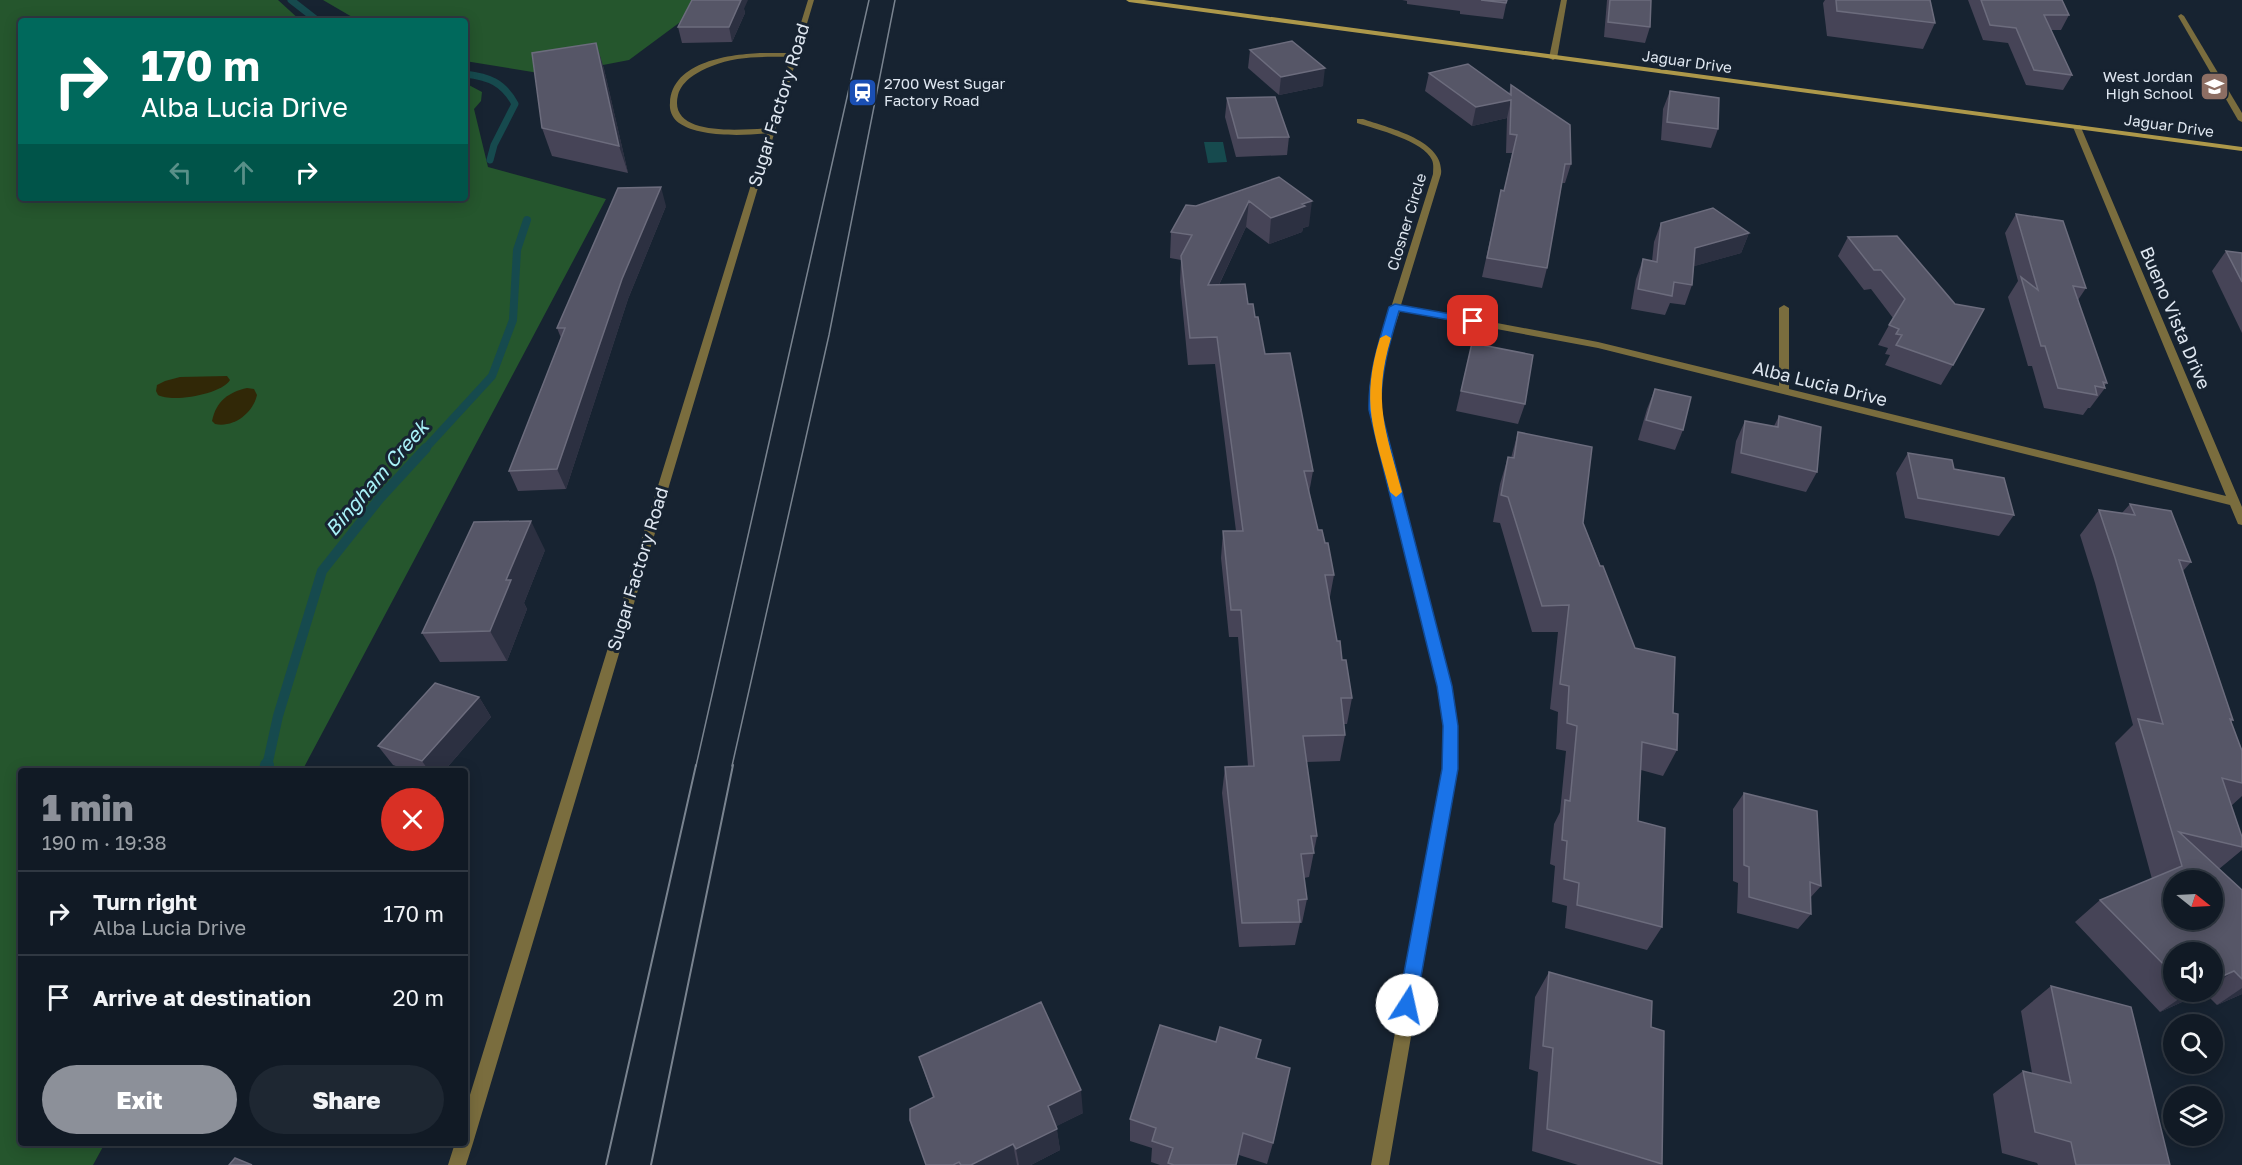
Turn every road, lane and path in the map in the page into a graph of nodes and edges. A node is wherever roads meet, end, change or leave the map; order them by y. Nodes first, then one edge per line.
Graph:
1 (811, 0) edge
2 (1129, 0) edge
3 (1564, 0) edge
4 (2181, 16) dead end
5 (795, 55) junction
6 (1553, 57) junction
7 (2242, 120) edge
8 (1360, 121) dead end
9 (2077, 127) junction
10 (772, 130) junction
11 (2242, 149) edge
12 (1395, 307) junction
13 (1784, 308) dead end
14 (1784, 392) junction
15 (2234, 502) junction
16 (2242, 521) edge
17 (468, 1128) edge
18 (463, 1146) edge
19 (457, 1165) edge
20 (1380, 1165) edge

1 - 5 street, Sugar Factory Road
2 - 6 main road, Jaguar Drive
3 - 6 street
4 - 7 street
5 - 10 street, Sugar Factory Road
5 - 10 street
6 - 9 main road, Jaguar Drive
8 - 12 street, Closner Circle
9 - 11 main road, Jaguar Drive
9 - 15 street, Bueno Vista Drive
10 - 17 street, Sugar Factory Road
12 - 14 street, Alba Lucia Drive
12 - 20 street
13 - 14 street
14 - 15 street, Alba Lucia Drive
15 - 16 street, Bueno Vista Drive
18 - 19 street, Sugar Factory Road

